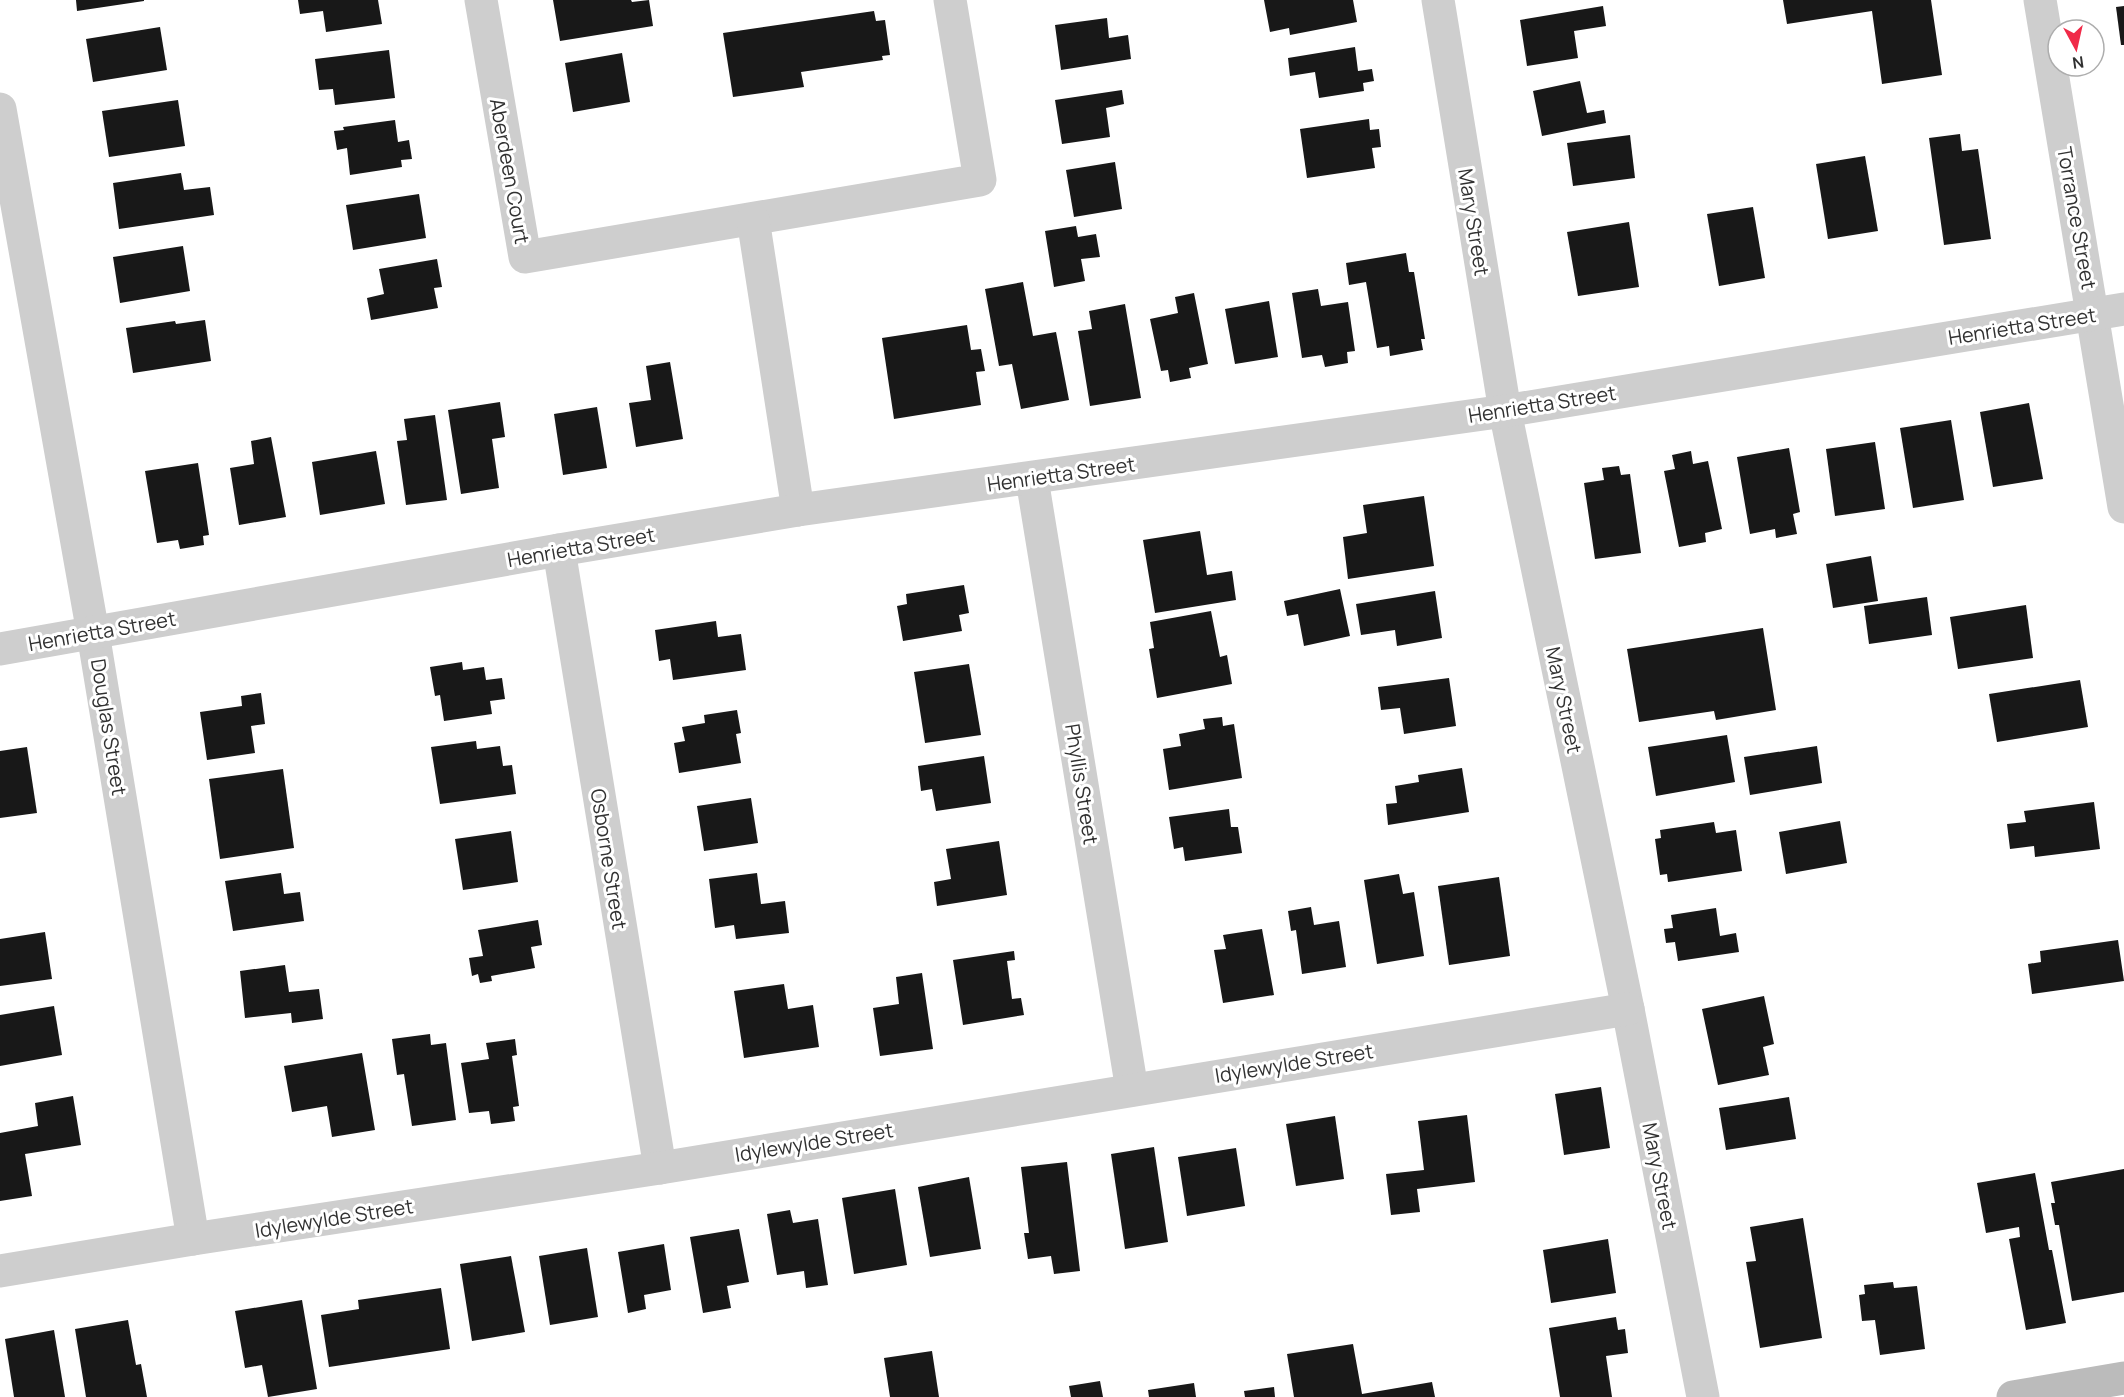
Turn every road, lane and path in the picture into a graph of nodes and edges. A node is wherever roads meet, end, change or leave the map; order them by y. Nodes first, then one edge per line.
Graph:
1 (481, 0) edge
2 (950, 0) edge
3 (1438, 0) edge
4 (2040, 0) edge
5 (0, 109) edge
6 (753, 219) junction
7 (2109, 311) edge
8 (1505, 411) junction
9 (1032, 479) junction
10 (2124, 507) edge
11 (798, 510) junction
12 (559, 550) junction
13 (93, 633) junction
14 (0, 649) edge
15 (1628, 1009) junction
16 (1132, 1090) junction
17 (660, 1168) junction
18 (193, 1239) junction
19 (0, 1271) edge
20 (2124, 1378) edge
21 (1703, 1397) edge
22 (2013, 1397) edge

1 - 6 street, Aberdeen Court
2 - 6 street, Aberdeen Court
3 - 8 street, Mary Street
4 - 7 street, Torrance Street
5 - 13 street, Douglas Street
6 - 11 street
7 - 8 street, Henrietta Street
7 - 10 street, Torrance Street
8 - 9 street, Henrietta Street
8 - 15 street, Mary Street
9 - 11 street, Henrietta Street
9 - 16 street, Phyllis Street
11 - 12 street, Henrietta Street
12 - 13 street, Henrietta Street
12 - 17 street, Osborne Street
13 - 14 street, Henrietta Street
13 - 18 street, Douglas Street
15 - 16 street, Idylewylde Street
15 - 21 street, Mary Street
16 - 17 street, Idylewylde Street
17 - 18 street, Idylewylde Street
18 - 19 street, Idylewylde Street
20 - 22 main road

